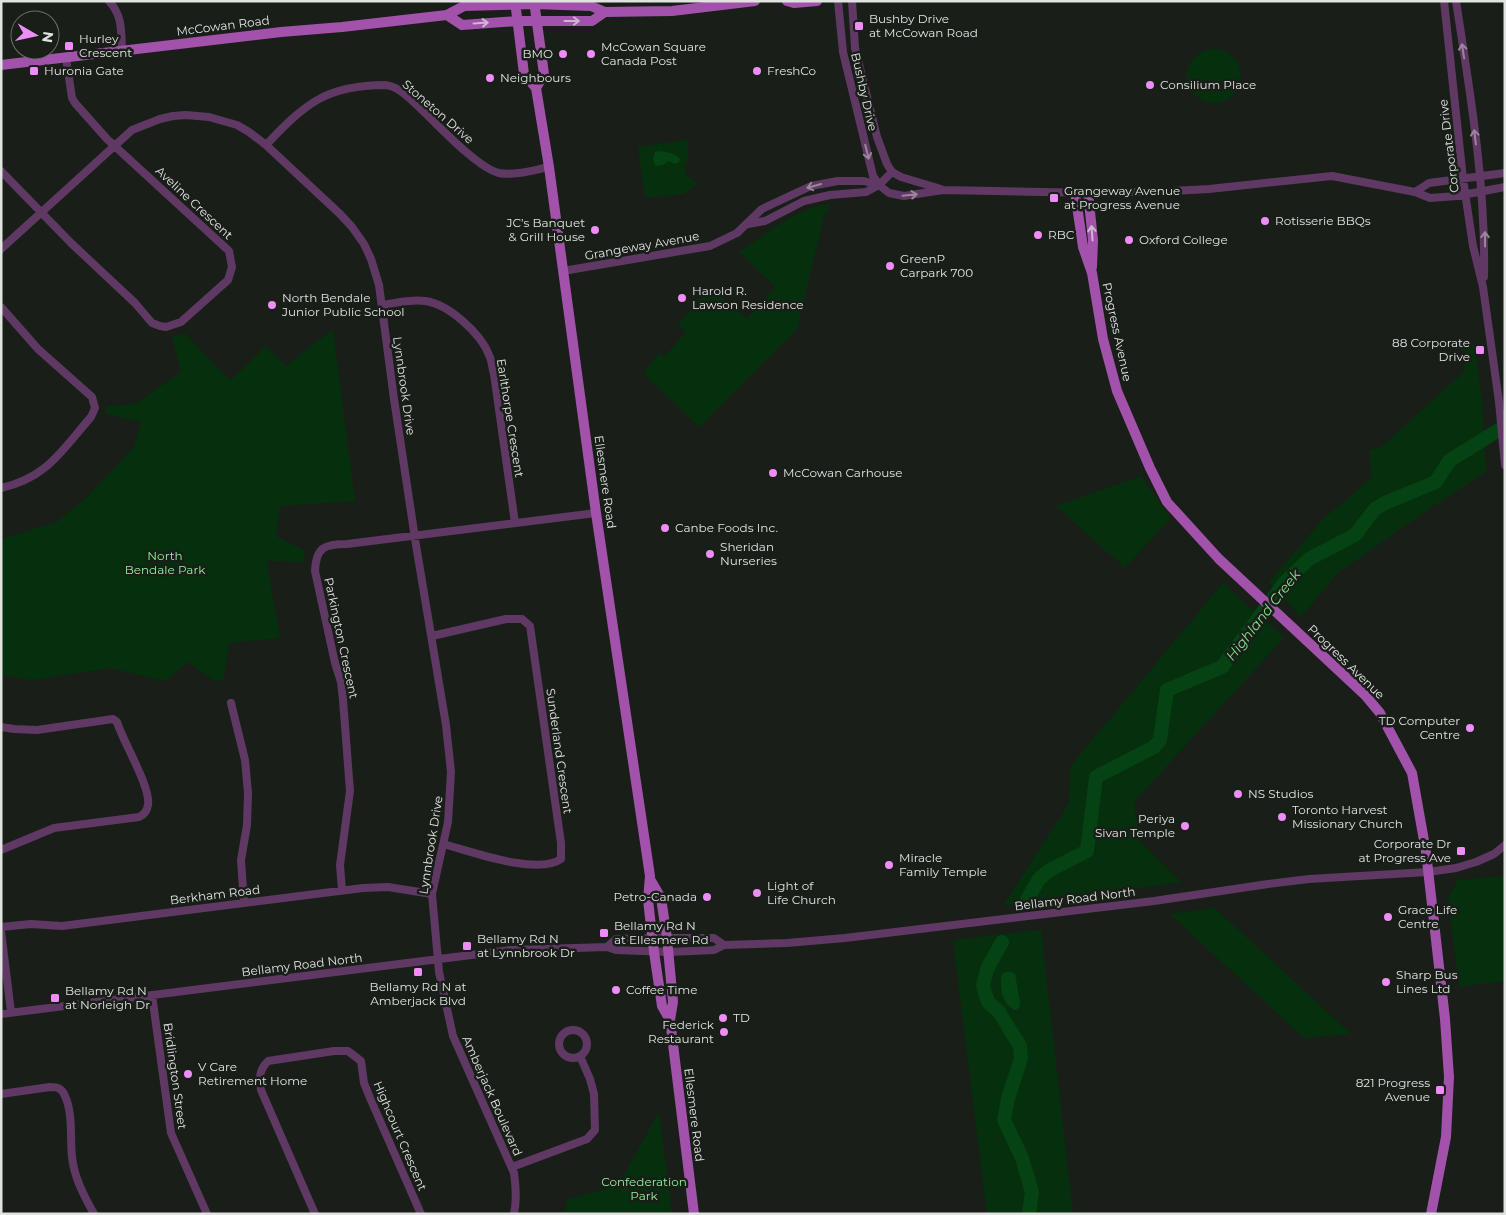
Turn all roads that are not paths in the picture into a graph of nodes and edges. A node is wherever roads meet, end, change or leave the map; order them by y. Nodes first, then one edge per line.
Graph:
1 (109, 1) edge
2 (755, 1) edge
3 (788, 1) edge
4 (817, 1) edge
5 (838, 1) edge
6 (852, 1) edge
7 (1444, 1) edge
8 (1456, 1) edge
9 (515, 3) edge
10 (534, 3) edge
11 (605, 12) junction
12 (447, 15) junction
13 (537, 20) junction
14 (518, 21) junction
15 (122, 51) junction
16 (66, 58) junction
17 (859, 63) junction
18 (1, 66) edge
19 (847, 67) junction
20 (1467, 75) junction
21 (1452, 77) junction
22 (536, 88) junction
23 (875, 130) junction
24 (863, 133) junction
25 (114, 145) junction
26 (266, 145) junction
27 (549, 167) junction
28 (1, 171) edge
29 (892, 172) junction
30 (1505, 173) edge
31 (1480, 176) junction
32 (1463, 179) junction
33 (879, 185) junction
34 (1505, 187) edge
35 (943, 190) junction
36 (1075, 192) junction
37 (1415, 192) junction
38 (1481, 192) junction
39 (1088, 193) junction
40 (1466, 195) junction
41 (42, 212) junction
42 (748, 224) junction
43 (1, 249) edge
44 (563, 271) junction
45 (1092, 273) junction
46 (1483, 287) junction
47 (382, 305) junction
48 (1, 307) edge
49 (1505, 465) edge
50 (1, 488) edge
51 (596, 513) junction
52 (515, 523) junction
53 (414, 536) junction
54 (432, 636) junction
55 (231, 703) dead end
56 (1, 727) edge
57 (442, 844) junction
58 (1505, 845) edge
59 (1, 850) edge
60 (1428, 872) junction
61 (650, 879) junction
62 (342, 890) junction
63 (432, 894) junction
64 (244, 903) junction
65 (1, 927) edge
66 (1, 931) edge
67 (652, 938) junction
68 (667, 938) junction
69 (724, 945) junction
70 (607, 946) junction
71 (654, 952) junction
72 (668, 952) junction
73 (438, 959) junction
74 (152, 995) junction
75 (11, 1012) junction
76 (1, 1014) edge
77 (670, 1020) junction
78 (580, 1056) dead end
79 (1, 1094) edge
80 (512, 1168) junction
81 (94, 1214) edge
82 (207, 1214) edge
83 (316, 1214) edge
84 (421, 1214) edge
85 (514, 1214) edge
86 (694, 1214) edge
87 (1431, 1214) edge

1 - 15 street
2 - 11 main road, McCowan Road
3 - 4 main road
5 - 19 street, Bushby Drive
6 - 17 street, Bushby Drive
7 - 21 street, Corporate Drive
20 -> 8 street, Corporate Drive
9 - 10 main road, McCowan Road
9 - 12 main road, McCowan Road
9 - 14 main road, Ellesmere Road
10 - 11 main road, McCowan Road
10 - 13 main road, Ellesmere Road
13 -> 11 main road, McCowan Road
12 -> 14 main road, McCowan Road
12 - 15 main road, McCowan Road
13 - 14 main road, McCowan Road
13 - 22 main road, Ellesmere Road
14 - 22 main road, Ellesmere Road
15 - 16 main road, McCowan Road
16 - 18 main road, McCowan Road
16 - 25 street
17 - 19 street
17 - 23 street, Bushby Drive
19 - 24 street, Bushby Drive
20 - 21 street
31 -> 20 street, Corporate Drive
21 - 32 street, Corporate Drive
22 - 27 main road, Ellesmere Road
23 - 24 street
23 - 29 street, Bushby Drive
24 -> 33 street, Bushby Drive
25 - 26 street, Lynnbrook Drive
25 - 41 street, Lynnbrook Drive
25 - 41 street, Aveline Crescent
26 - 27 street, Stoneton Drive
26 - 47 street, Lynnbrook Drive
27 - 44 main road, Ellesmere Road
28 - 41 street
29 - 33 street, Grangeway Avenue
29 - 35 street, Grangeway Avenue
30 - 31 street
31 - 32 street
31 - 38 street, Corporate Drive
32 - 37 street
32 - 40 street, Corporate Drive
33 -> 35 street, Grangeway Avenue
33 - 42 street, Grangeway Avenue
33 -> 42 street, Grangeway Avenue
34 - 38 street
35 - 36 street, Grangeway Avenue
36 - 39 street
36 - 45 main road, Progress Avenue
37 - 39 street
37 - 40 street
38 - 40 street
46 -> 38 street, Corporate Drive
45 -> 39 main road, Progress Avenue
40 - 46 street, Corporate Drive
41 - 43 street, Lynnbrook Drive
42 - 44 street, Grangeway Avenue
44 - 51 main road, Ellesmere Road
45 - 60 main road, Progress Avenue
46 - 49 street, Corporate Drive
47 - 52 street, Earlthorpe Crescent
47 - 53 street, Lynnbrook Drive
48 - 50 street
51 - 52 street, Parkington Crescent
51 - 61 main road, Ellesmere Road
52 - 53 street, Parkington Crescent
53 - 54 street, Lynnbrook Drive
53 - 62 street, Parkington Crescent
54 - 57 street, Lynnbrook Drive
54 - 57 street, Sunderland Crescent
55 - 64 street
56 - 59 street
57 - 63 street, Lynnbrook Drive
58 - 60 street
60 - 69 street, Bellamy Road North
60 - 87 main road, Progress Avenue
61 - 67 main road, Ellesmere Road
61 - 68 main road, Ellesmere Road
62 - 63 street, Berkham Road
62 - 64 street, Berkham Road
63 - 73 street, Lynnbrook Drive
64 - 65 street, Berkham Road
66 - 75 street
67 - 68 street, Bellamy Road North
67 - 70 street, Bellamy Road North
67 - 71 main road, Ellesmere Road
68 - 69 street, Bellamy Road North
68 - 72 main road, Ellesmere Road
69 - 72 street, Bellamy Road North
70 - 71 street, Bellamy Road North
70 - 73 street, Bellamy Road North
71 - 72 street, Bellamy Road North
71 - 77 main road, Ellesmere Road
72 - 77 main road, Ellesmere Road
73 - 74 street, Bellamy Road North
73 - 80 street, Amberjack Boulevard
74 - 75 street, Bellamy Road North
74 - 82 street, Bridlington Street
75 - 76 street, Bellamy Road North
77 - 86 main road, Ellesmere Road
78 - 80 street
79 - 81 street
80 - 85 street, Amberjack Boulevard
83 - 84 street, Highcourt Crescent

